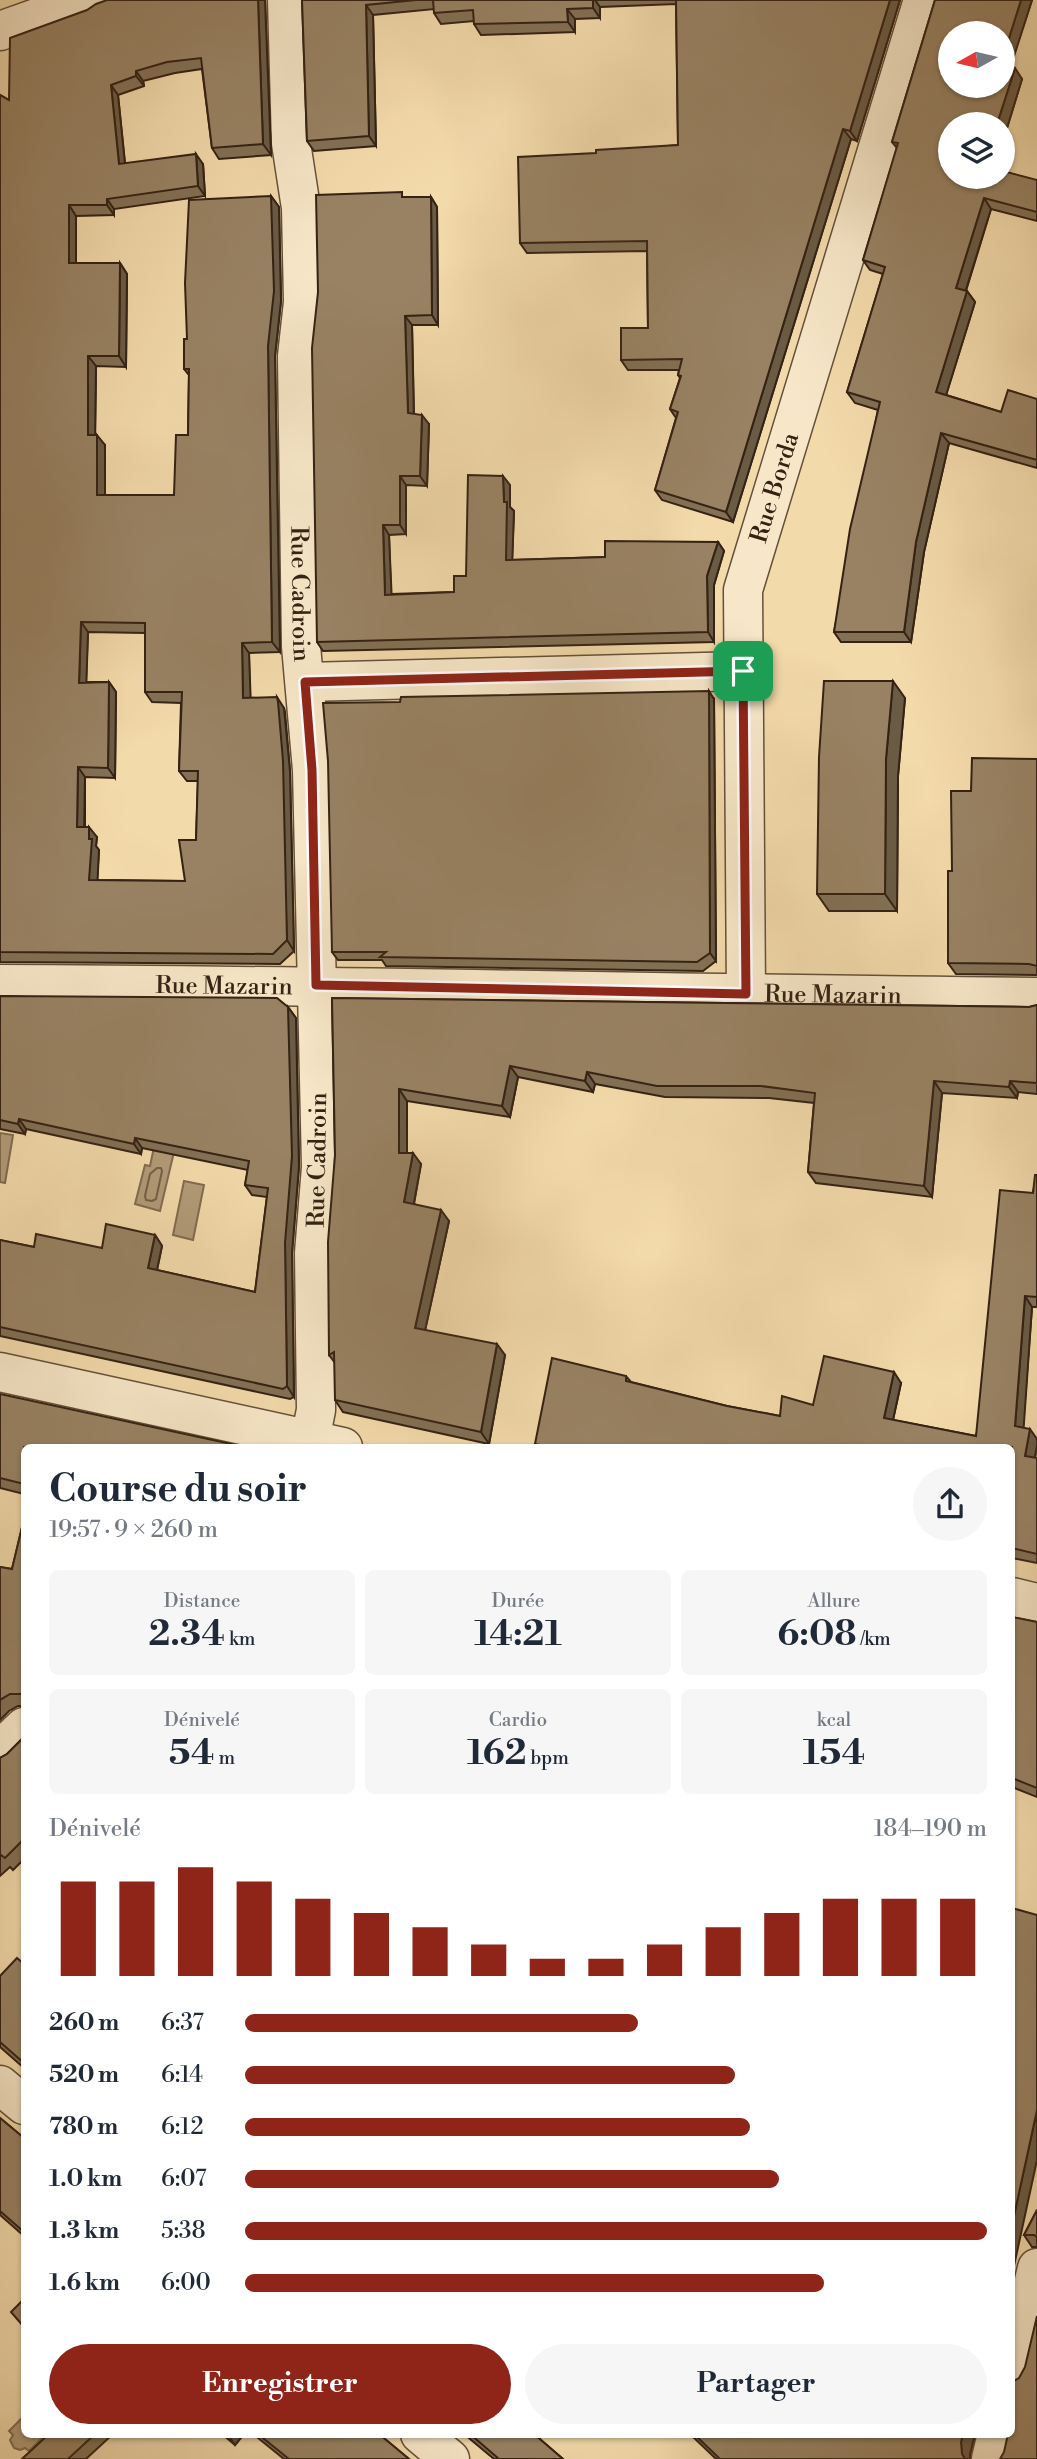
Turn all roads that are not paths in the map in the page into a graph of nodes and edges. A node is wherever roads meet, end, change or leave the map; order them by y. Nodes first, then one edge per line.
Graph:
1 (87, 0) edge
2 (287, 0) edge
3 (923, 0) edge
4 (0, 31) edge
5 (743, 671) junction
6 (305, 682) junction
7 (0, 984) edge
8 (316, 985) junction
9 (746, 994) junction
10 (1037, 997) edge
11 (0, 1372) edge
12 (316, 1444) edge
13 (320, 1444) edge
14 (1015, 1598) edge
15 (1037, 1603) edge
16 (21, 1730) edge
17 (0, 1750) edge
18 (0, 2085) edge
19 (21, 2102) edge
20 (1037, 2268) edge
21 (1015, 2361) edge
22 (425, 2438) edge
23 (996, 2438) edge
24 (450, 2459) edge
25 (991, 2459) edge

1 - 4 street
2 - 6 street, Rue Cadroin
3 - 5 street, Rue Borda
5 - 6 street
5 - 9 street, Rue Borda
6 - 8 street, Rue Cadroin
7 - 8 street, Rue Mazarin
8 - 9 street, Rue Mazarin
8 - 13 street, Rue Cadroin
9 - 10 street, Rue Mazarin
11 - 12 street
14 - 15 street
16 - 17 street
18 - 19 street
20 - 21 street
22 - 24 street
23 - 25 street

